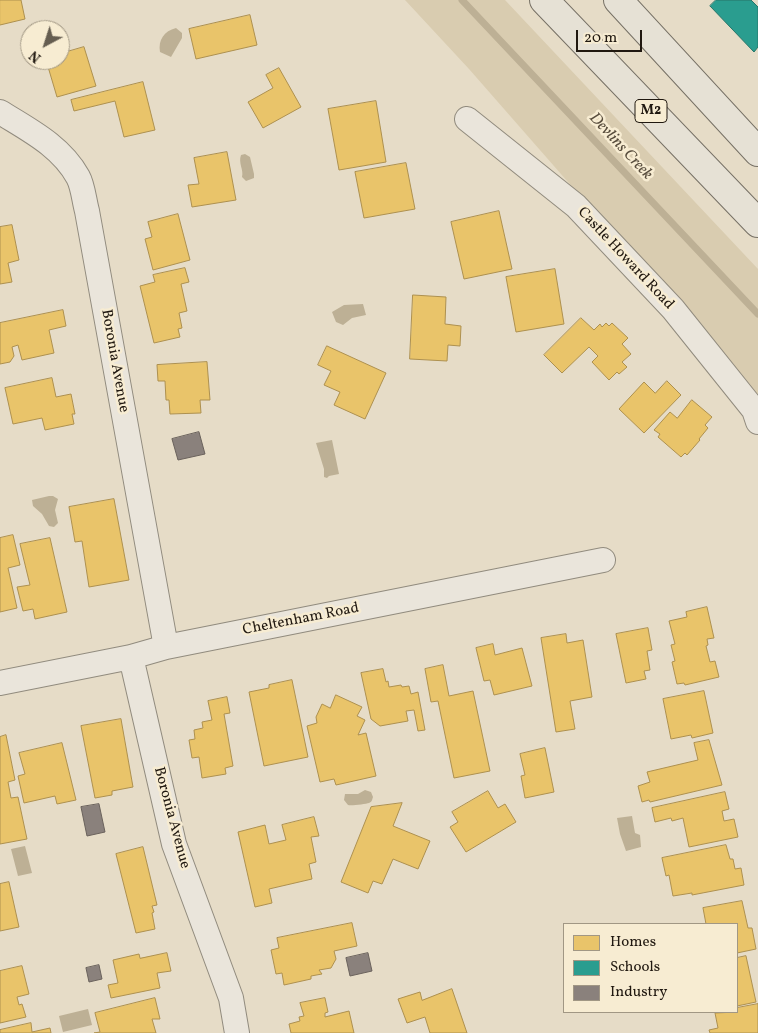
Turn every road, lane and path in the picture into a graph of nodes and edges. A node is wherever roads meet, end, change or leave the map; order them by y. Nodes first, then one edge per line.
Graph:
1 (544, 0) edge
2 (618, 0) edge
3 (0, 112) edge
4 (467, 119) dead end
5 (758, 152) edge
6 (758, 223) edge
7 (758, 422) edge
8 (603, 560) dead end
9 (166, 647) junction
10 (131, 658) junction
11 (0, 683) edge
12 (238, 1033) edge

1 - 6 highway, M2
2 - 5 highway
3 - 9 street, Boronia Avenue
4 - 7 street, Castle Howard Road
8 - 9 street, Cheltenham Road
9 - 10 street, Cheltenham Road
10 - 11 street, Cheltenham Road
10 - 12 street, Boronia Avenue

